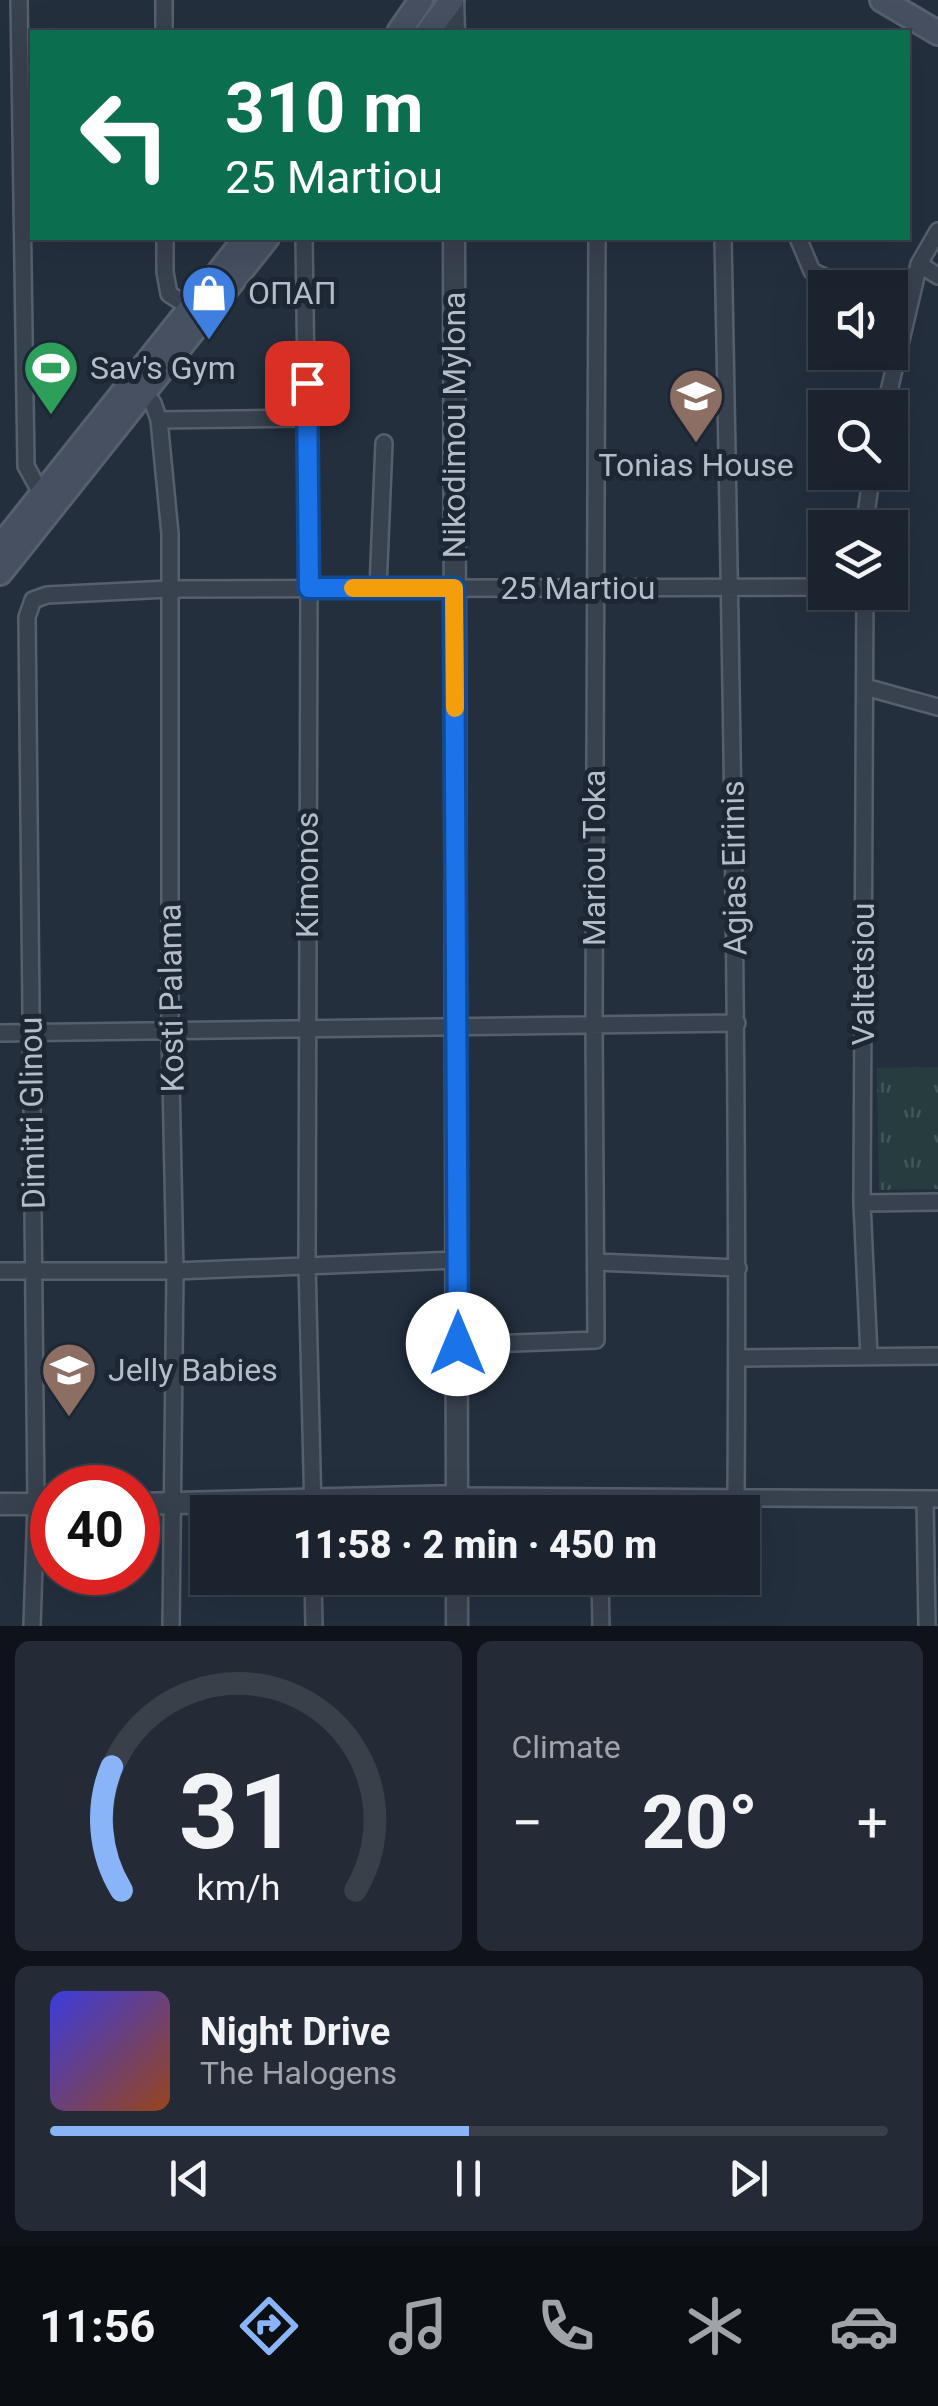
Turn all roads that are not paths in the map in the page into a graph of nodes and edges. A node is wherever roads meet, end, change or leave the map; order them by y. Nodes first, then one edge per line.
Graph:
1 (19, 0) edge
2 (164, 0) edge
3 (421, 0) edge
4 (453, 0) edge
5 (882, 0) edge
6 (164, 30) edge
7 (400, 30) edge
8 (430, 30) edge
9 (454, 30) edge
10 (938, 33) edge
11 (938, 231) edge
12 (165, 240) edge
13 (244, 240) edge
14 (265, 240) edge
15 (304, 240) edge
16 (454, 240) edge
17 (597, 240) edge
18 (724, 240) edge
19 (799, 240) edge
20 (919, 264) junction
21 (812, 270) edge
22 (938, 276) edge
23 (908, 305) edge
24 (191, 308) junction
25 (136, 388) junction
26 (307, 418) junction
27 (160, 420) junction
28 (384, 444) dead end
29 (42, 494) junction
30 (0, 547) edge
31 (0, 573) edge
32 (730, 587) junction
33 (808, 587) edge
34 (309, 588) junction
35 (378, 588) junction
36 (454, 588) junction
37 (596, 588) junction
38 (169, 589) junction
39 (33, 600) joint
40 (865, 610) edge
41 (865, 687) junction
42 (938, 707) edge
43 (736, 1023) junction
44 (456, 1024) junction
45 (594, 1024) junction
46 (306, 1030) junction
47 (30, 1031) junction
48 (170, 1031) junction
49 (0, 1033) edge
50 (938, 1202) edge
51 (862, 1203) junction
52 (458, 1260) junction
53 (596, 1262) junction
54 (307, 1264) junction
55 (738, 1268) junction
56 (0, 1271) edge
57 (175, 1271) junction
58 (34, 1273) junction
59 (458, 1344) junction
60 (869, 1356) junction
61 (938, 1356) edge
62 (739, 1358) junction
63 (42, 1465) edge
64 (314, 1495) edge
65 (458, 1495) edge
66 (736, 1495) edge
67 (760, 1498) edge
68 (931, 1499) edge
69 (0, 1504) edge
70 (30, 1504) edge
71 (160, 1504) edge
72 (174, 1504) junction
73 (190, 1504) edge
74 (35, 1595) edge
75 (314, 1595) edge
76 (457, 1595) edge
77 (600, 1595) edge
78 (32, 1626) edge
79 (170, 1626) edge
80 (314, 1626) edge
81 (457, 1626) edge
82 (601, 1626) edge
83 (926, 1626) edge

1 - 29 street
2 - 6 street
3 - 7 main road
4 - 8 main road
4 - 9 street
5 - 10 main road
11 - 20 street
12 - 24 street
13 - 24 main road
14 - 25 main road
15 - 26 street, Kimonos
16 - 36 street, Nikodimou Mylona
17 - 37 street, Mariou Toka
18 - 32 street, Agias Eirinis
19 - 21 street
20 - 22 street
20 - 23 street
24 - 25 main road
25 - 27 street, Kosti Palama
25 - 29 main road
25 - 31 main road
26 - 27 street
26 - 34 street, Kimonos
27 - 38 street, Kosti Palama
28 - 35 street
29 - 30 main road
32 - 33 street, 25 Martiou
32 - 37 street, 25 Martiou
32 - 43 street, Agias Eirinis
34 - 35 street, 25 Martiou
34 - 38 street, 25 Martiou
34 - 46 street, Kimonos
35 - 36 street, 25 Martiou
36 - 37 street, 25 Martiou
36 - 44 street, Nikodimou Mylona
37 - 45 street, Mariou Toka
38 - 39 street, 25 Martiou
38 - 48 street, Kosti Palama
39 - 47 street, Dimitri Glinou
40 - 41 street, Valtetsiou
41 - 42 street
41 - 51 street, Valtetsiou
43 - 45 street
43 - 55 street, Agias Eirinis
44 - 45 street
44 - 46 street
44 - 52 street, Nikodimou Mylona
45 - 53 street, Mariou Toka
46 - 48 street
46 - 54 street, Kimonos
47 - 48 street
47 - 49 street
47 - 58 street, Dimitri Glinou
48 - 57 street, Kosti Palama
50 - 51 street
51 - 60 street, Valtetsiou
52 - 54 street
52 - 59 street, Nikodimou Mylona
53 - 55 street
53 - 59 street, Mariou Toka
54 - 57 street
54 - 64 street, Kimonos
55 - 62 street, Agias Eirinis
56 - 58 street
57 - 58 street
57 - 72 street, Kosti Palama
58 - 63 street, Dimitri Glinou
59 - 65 street, Nikodimou Mylona
60 - 61 street
60 - 62 street
62 - 66 street, Agias Eirinis
67 - 68 street
68 - 83 street
69 - 70 street
71 - 72 street
72 - 73 street
72 - 79 street, Kosti Palama
74 - 78 street, Dimitri Glinou
75 - 80 street
76 - 81 street
77 - 82 street

